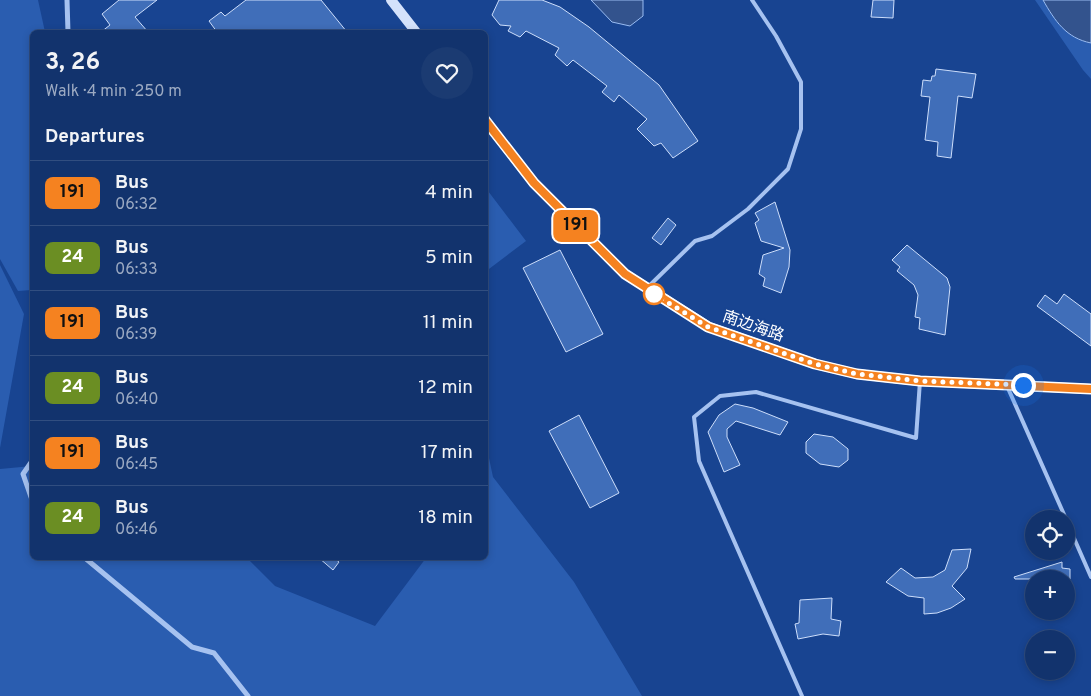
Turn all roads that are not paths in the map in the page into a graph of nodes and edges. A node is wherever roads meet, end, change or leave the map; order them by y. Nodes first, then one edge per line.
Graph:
1 (67, 0) edge
2 (391, 0) edge
3 (752, 0) edge
4 (68, 30) edge
5 (414, 30) edge
6 (488, 124) edge
7 (646, 288) junction
8 (920, 381) junction
9 (1006, 384) junction
10 (1091, 389) edge
11 (30, 464) edge
12 (30, 494) edge
13 (1062, 510) edge
14 (1075, 540) edge
15 (87, 560) edge
16 (1091, 577) edge
17 (248, 696) edge
18 (802, 696) edge

1 - 4 street
2 - 5 street
3 - 7 lane
6 - 7 street, 南边海路
7 - 8 street, 南边海路
8 - 9 street, 南边海路
8 - 18 lane
9 - 10 street, 南边海路
9 - 13 lane
11 - 12 street
14 - 16 lane
15 - 17 street

